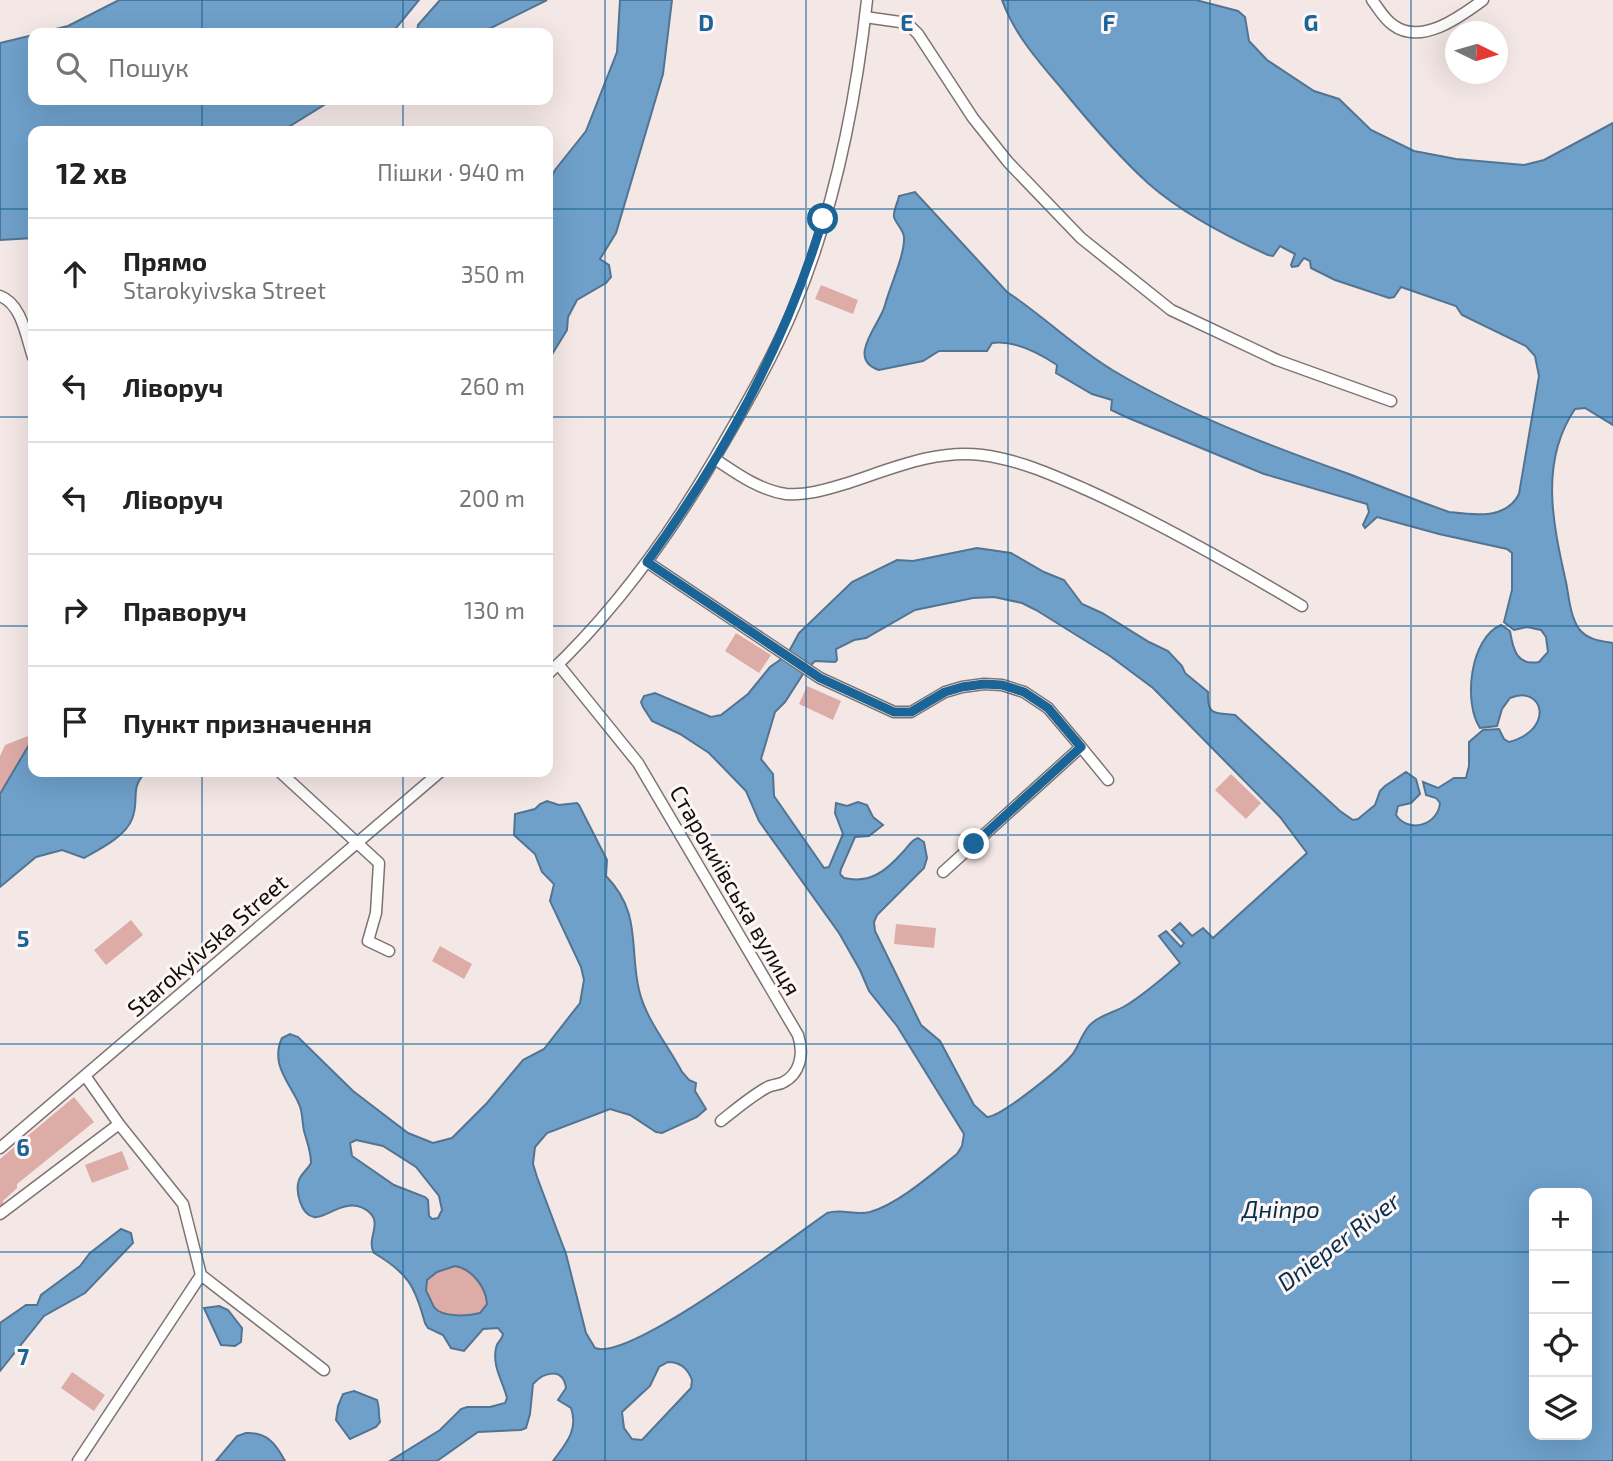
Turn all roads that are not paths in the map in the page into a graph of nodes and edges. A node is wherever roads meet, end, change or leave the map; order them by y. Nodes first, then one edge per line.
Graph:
1 (867, 0) edge
2 (1372, 0) edge
3 (1483, 0) edge
4 (865, 17) junction
5 (0, 296) edge
6 (28, 342) edge
7 (1391, 401) dead end
8 (715, 459) junction
9 (647, 562) junction
10 (1302, 606) dead end
11 (558, 664) junction
12 (553, 669) edge
13 (1081, 747) junction
14 (286, 777) edge
15 (434, 777) edge
16 (1108, 780) dead end
17 (358, 842) junction
18 (943, 872) dead end
19 (389, 951) dead end
20 (86, 1077) junction
21 (721, 1121) dead end
22 (119, 1124) junction
23 (0, 1148) edge
24 (0, 1214) edge
25 (201, 1275) junction
26 (324, 1370) dead end
27 (78, 1461) edge

1 - 4 street
2 - 3 street
4 - 7 street
4 - 8 street
5 - 6 street
8 - 9 street
8 - 10 street
9 - 11 street
9 - 13 street
11 - 12 street
11 - 21 street, Старокиївська вулиця
13 - 16 street
13 - 18 street
14 - 17 street
15 - 17 street, Starokyivska Street
17 - 19 street
17 - 20 street, Starokyivska Street
20 - 22 street
20 - 23 street, Starokyivska Street
22 - 24 street
22 - 25 street
25 - 26 street
25 - 27 street

